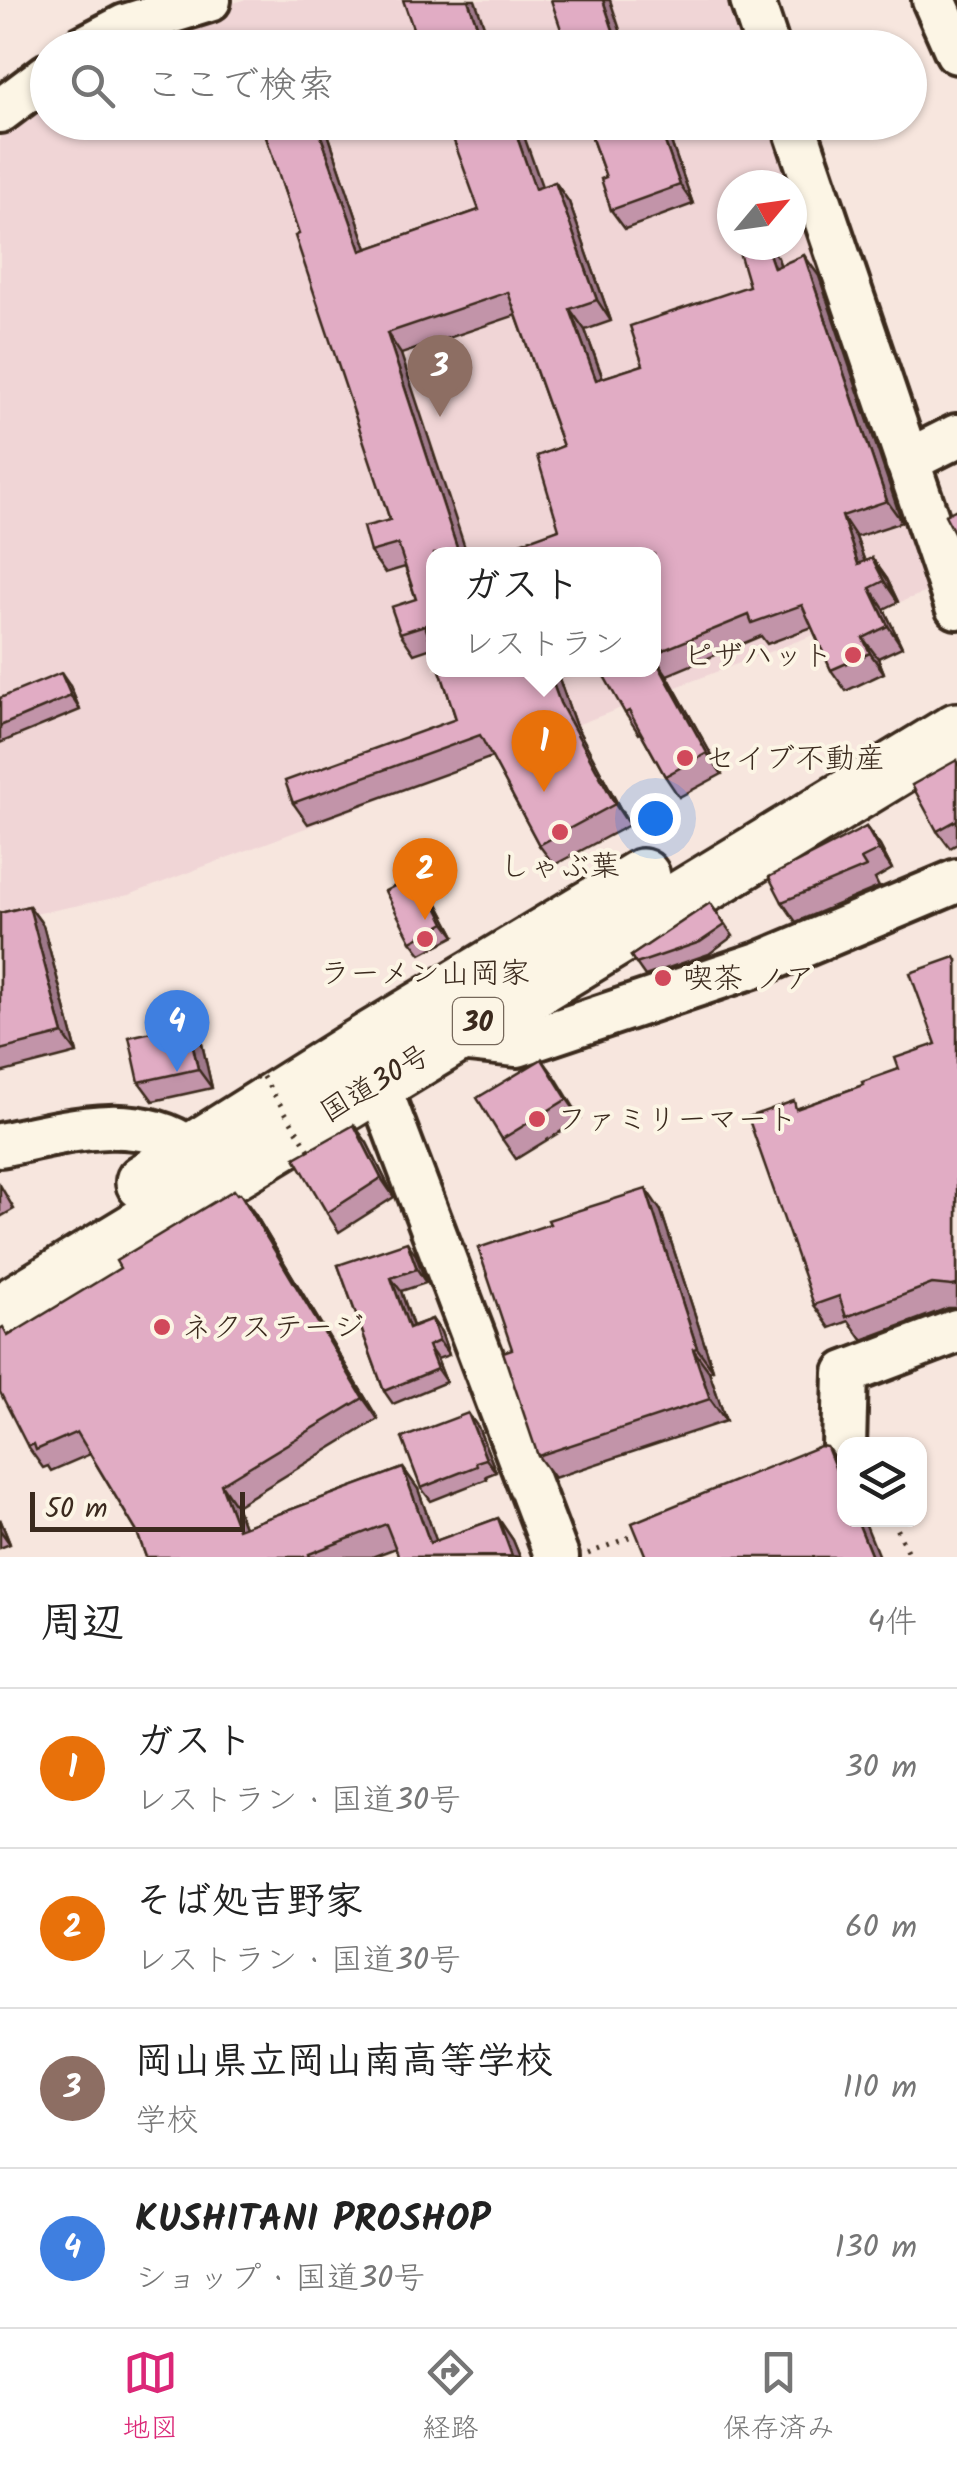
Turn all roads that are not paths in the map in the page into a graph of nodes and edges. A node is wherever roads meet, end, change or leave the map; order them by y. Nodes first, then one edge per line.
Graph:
1 (209, 0) edge
2 (752, 0) edge
3 (934, 0) edge
4 (121, 13) edge
5 (103, 30) edge
6 (762, 30) edge
7 (957, 52) edge
8 (30, 88) edge
9 (0, 111) edge
10 (799, 140) edge
11 (957, 436) edge
12 (908, 461) junction
13 (957, 607) edge
14 (957, 689) edge
15 (957, 731) edge
16 (957, 882) edge
17 (449, 1038) junction
18 (364, 1067) junction
19 (0, 1145) edge
20 (203, 1167) junction
21 (0, 1269) edge
22 (0, 1313) edge
23 (957, 1330) edge
24 (844, 1437) edge
25 (557, 1557) edge

1 - 4 street
2 - 6 street
3 - 7 street
4 - 5 street
8 - 9 street
10 - 12 street
11 - 12 street
12 - 13 street
14 - 18 highway, 国道30号 / 30
15 - 17 highway, 国道30号 / 30
16 - 17 street
17 - 18 highway, 国道30号 / 30
18 - 20 highway, 国道30号 / 30
18 - 25 street
19 - 20 street
20 - 21 highway, 国道30号 / 30
20 - 22 highway, 国道30号 / 30
23 - 24 street

